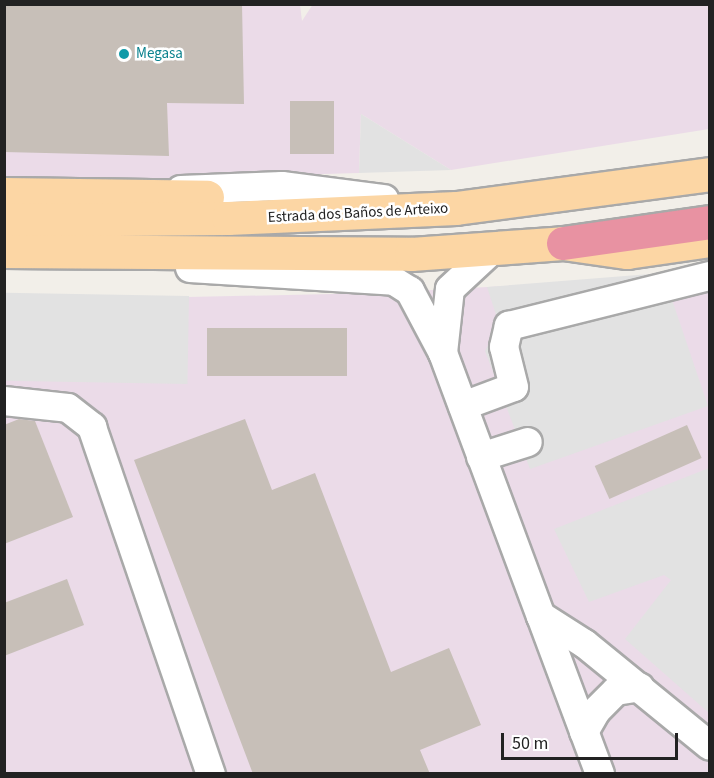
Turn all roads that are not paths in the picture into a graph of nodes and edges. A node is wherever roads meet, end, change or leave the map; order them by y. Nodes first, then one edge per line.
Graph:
1 (710, 174) edge
2 (4, 194) edge
3 (556, 198) junction
4 (4, 220) edge
5 (710, 222) edge
6 (710, 240) edge
7 (563, 243) junction
8 (492, 250) junction
9 (4, 251) edge
10 (411, 254) junction
11 (190, 268) junction
12 (4, 273) edge
13 (708, 276) edge
14 (443, 353) junction
15 (4, 401) edge
16 (463, 406) junction
17 (528, 442) dead end
18 (482, 457) junction
19 (541, 616) junction
20 (640, 687) junction
21 (584, 732) junction
22 (710, 746) edge
23 (211, 774) edge
24 (600, 774) edge

1 - 3 main road, Estrada dos Baños de Arteixo
2 - 3 main road
3 - 4 main road, Estrada dos Baños de Arteixo
5 - 7 highway
6 - 7 main road
7 - 8 main road
8 - 10 main road
8 - 14 lane
9 - 10 main road
10 - 11 main road
11 - 12 main road
11 - 14 lane
13 - 16 lane
14 - 16 lane
15 - 23 lane
16 - 18 lane
17 - 18 lane
18 - 19 lane
19 - 20 lane
19 - 21 lane
20 - 21 lane
20 - 22 lane
21 - 24 lane

